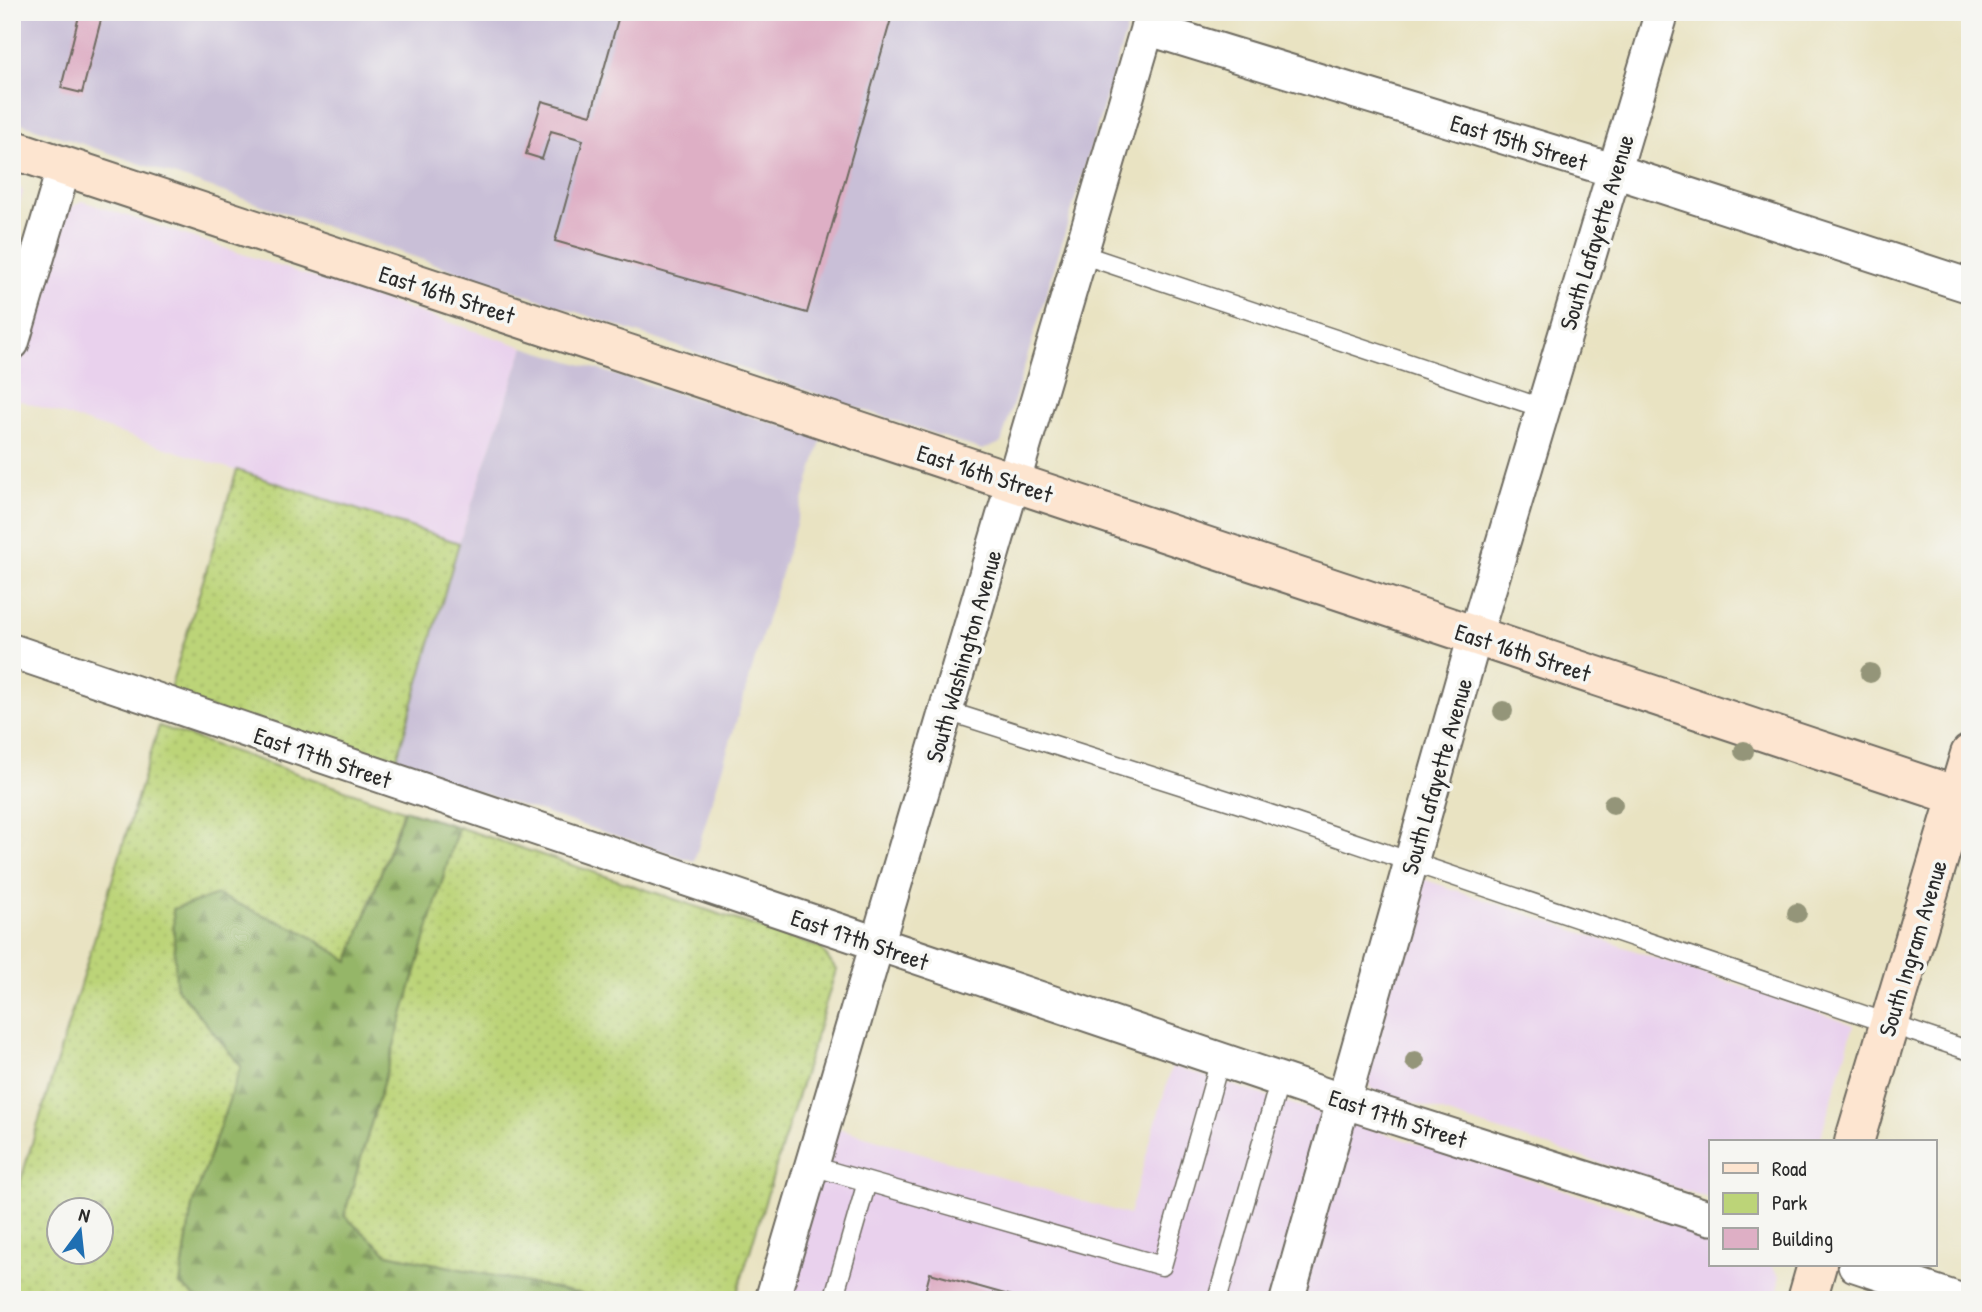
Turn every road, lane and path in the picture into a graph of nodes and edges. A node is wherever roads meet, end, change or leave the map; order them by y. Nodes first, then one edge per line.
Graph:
1 (1662, 12) edge
2 (1149, 20) edge
3 (12, 149) edge
4 (64, 167) junction
5 (1615, 171) junction
6 (1081, 254) junction
7 (1970, 286) edge
8 (12, 343) edge
9 (1542, 408) junction
10 (1014, 483) junction
11 (1475, 636) junction
12 (12, 651) edge
13 (947, 711) junction
14 (1970, 754) edge
15 (1957, 796) junction
16 (1411, 862) junction
17 (878, 945) junction
18 (1889, 1024) junction
19 (1970, 1051) edge
20 (1220, 1060) junction
21 (1280, 1080) junction
22 (1343, 1101) junction
23 (1855, 1140) edge
24 (812, 1166) junction
25 (867, 1182) junction
26 (1709, 1217) edge
27 (1817, 1266) edge
28 (1858, 1266) edge
29 (772, 1300) edge
30 (832, 1300) edge
31 (1217, 1300) edge
32 (1287, 1300) edge
33 (1807, 1300) edge
34 (1959, 1300) edge

1 - 5 street, South Lafayette Avenue
2 - 5 street, East 15th Street
2 - 6 street, South Washington Avenue
3 - 4 main road, East 16th Street
4 - 8 street
4 - 10 main road, East 16th Street
5 - 7 street, East 15th Street
5 - 9 street, South Lafayette Avenue
6 - 9 lane
6 - 10 street, South Washington Avenue
9 - 11 street, South Lafayette Avenue
10 - 11 main road, East 16th Street
10 - 13 street, South Washington Avenue
11 - 15 main road, East 16th Street
11 - 16 street, South Lafayette Avenue
12 - 17 street, East 17th Street
13 - 16 lane
13 - 17 street, South Washington Avenue
14 - 15 main road, South Ingram Avenue
15 - 18 main road, South Ingram Avenue
16 - 18 lane
16 - 22 street, South Lafayette Avenue
17 - 20 street, East 17th Street
17 - 24 street, South Washington Avenue
18 - 19 lane
18 - 23 main road, South Ingram Avenue
20 - 21 street, East 17th Street
20 - 25 lane
21 - 22 street, East 17th Street
21 - 31 lane
22 - 26 street, East 17th Street
22 - 32 street, South Lafayette Avenue
24 - 25 lane
24 - 29 street, South Washington Avenue
25 - 30 lane
27 - 33 main road
28 - 34 street

